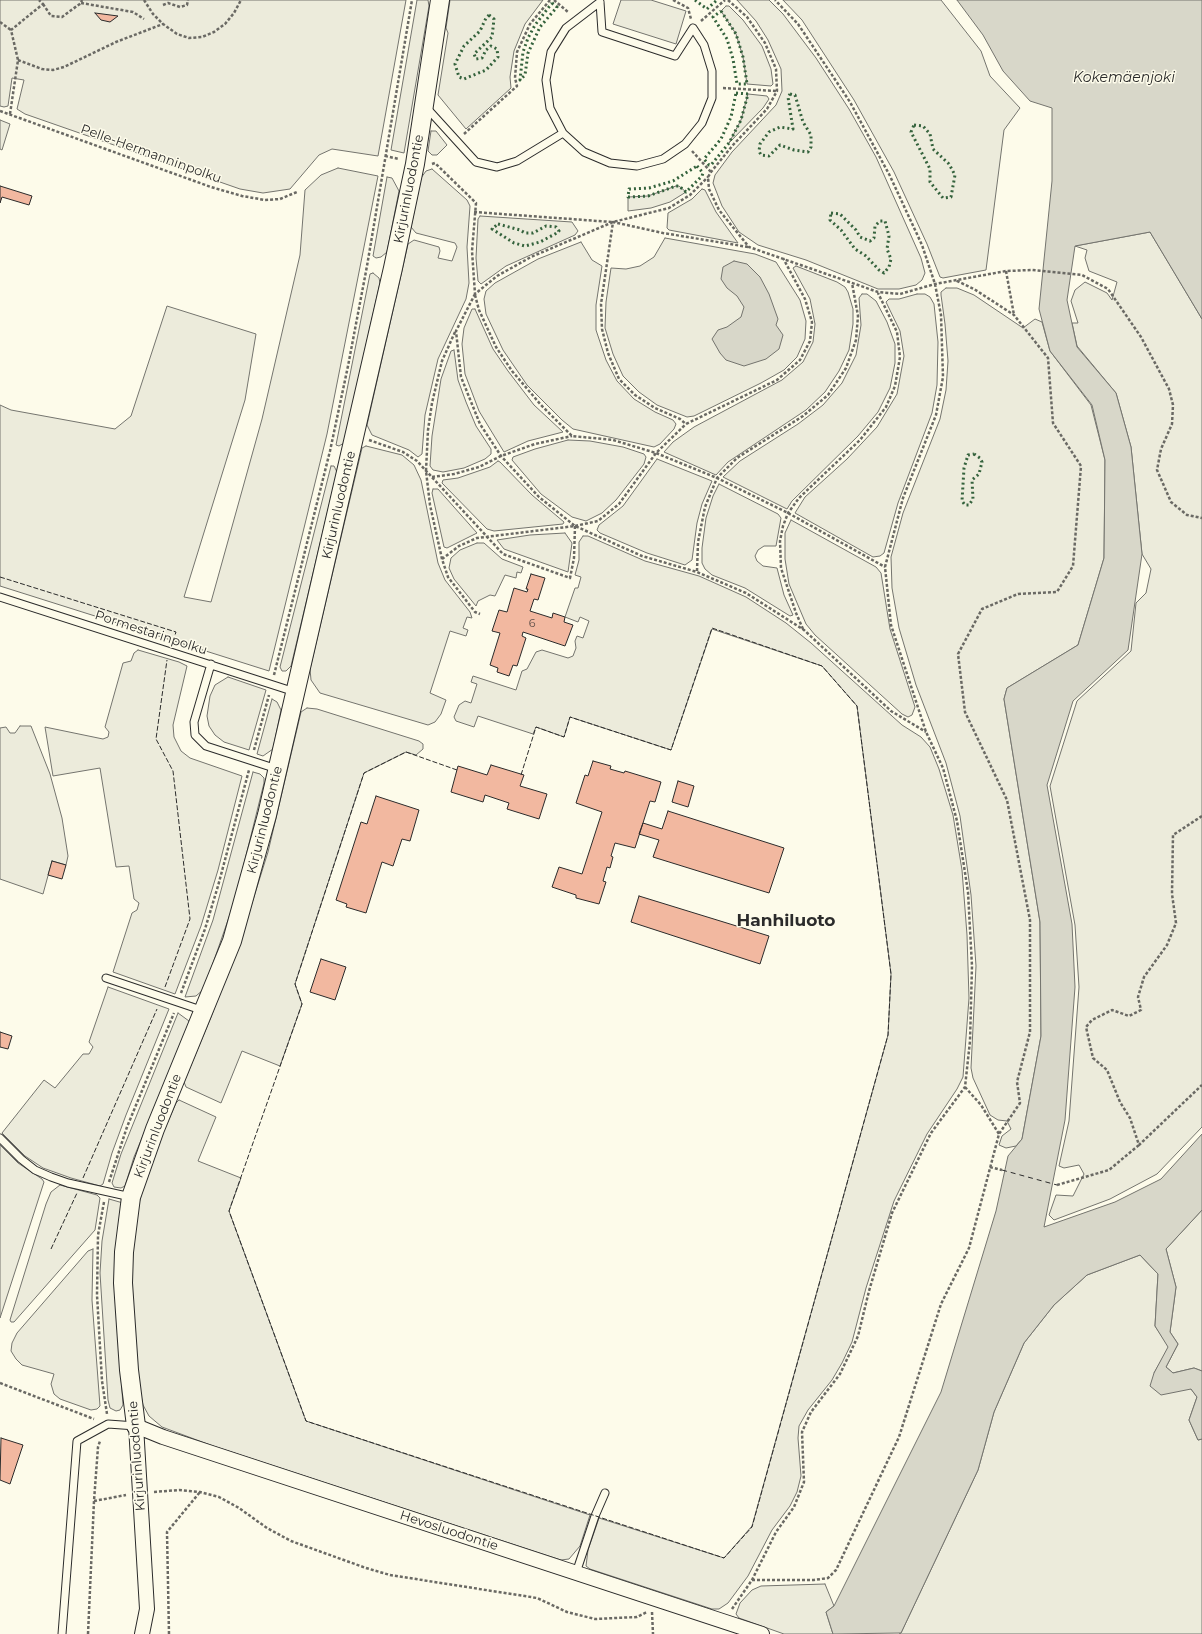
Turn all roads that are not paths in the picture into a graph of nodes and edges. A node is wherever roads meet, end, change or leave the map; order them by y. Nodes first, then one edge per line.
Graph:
1 (440, 0) edge
2 (424, 104) junction
3 (563, 133) junction
4 (0, 597) edge
5 (211, 664) junction
6 (295, 692) junction
7 (277, 770) junction
8 (106, 978) dead end
9 (204, 1011) junction
10 (0, 1138) edge
11 (131, 1197) junction
12 (136, 1426) junction
13 (605, 1493) dead end
14 (576, 1573) junction
15 (62, 1634) edge
16 (142, 1634) edge
17 (762, 1634) edge

1 - 2 street, Kirjurinluodontie
2 - 3 lane
2 - 6 street, Kirjurinluodontie
3 - 3 lane
4 - 5 lane, Pormestarinpolku
5 - 6 lane, Pormestarinpolku
5 - 7 lane
6 - 7 street, Kirjurinluodontie
7 - 9 street, Kirjurinluodontie
8 - 9 lane
9 - 11 street, Kirjurinluodontie
10 - 11 lane
11 - 12 street, Kirjurinluodontie
12 - 14 street, Hevosluodontie
12 - 15 lane
12 - 16 street, Kirjurinluodontie
13 - 14 lane
14 - 17 street, Hevosluodontie

